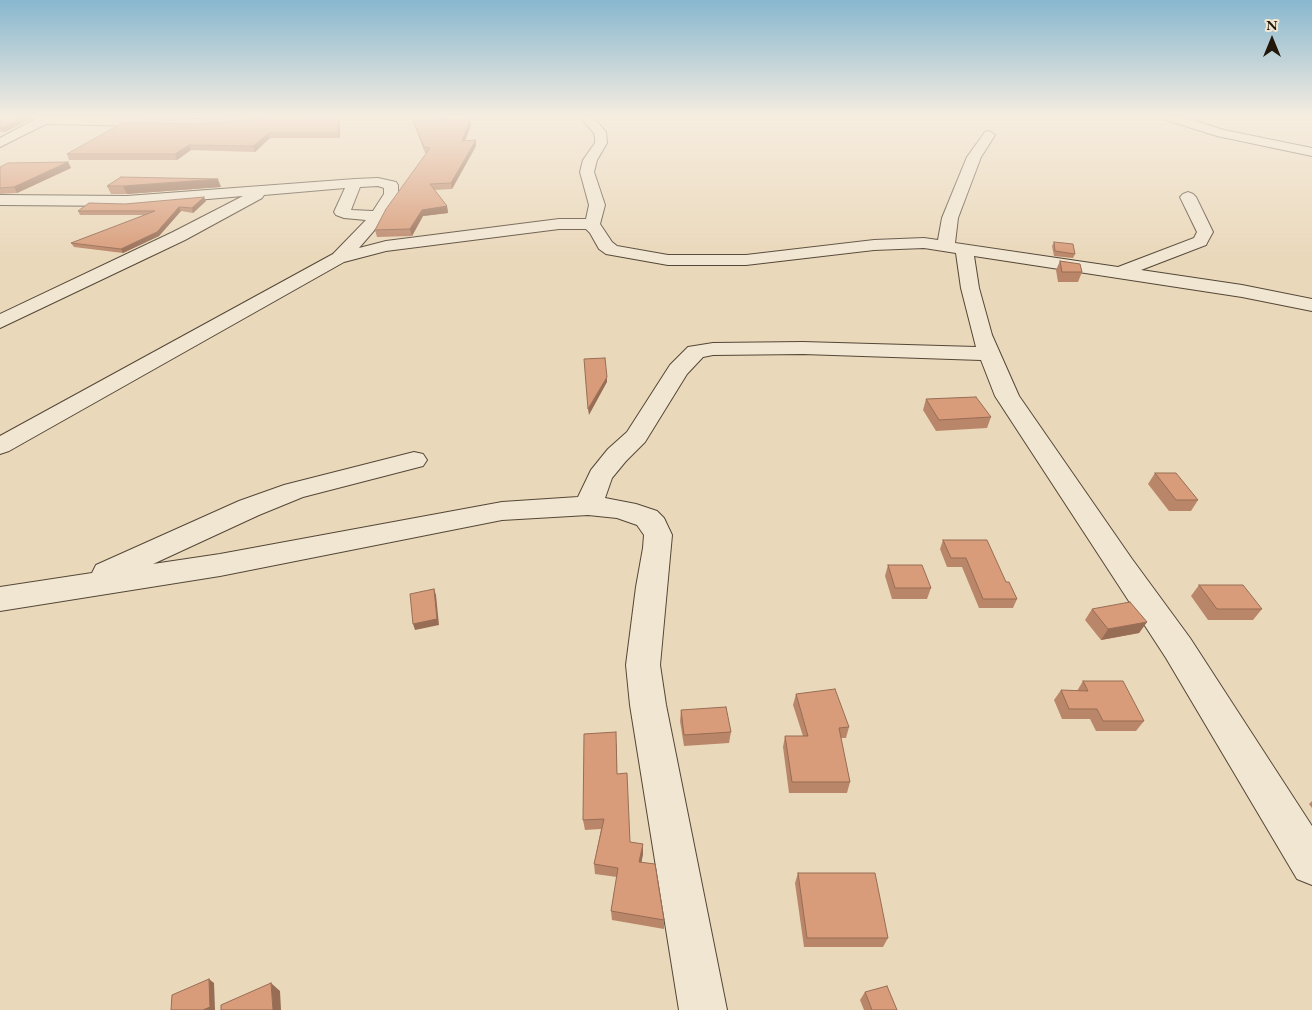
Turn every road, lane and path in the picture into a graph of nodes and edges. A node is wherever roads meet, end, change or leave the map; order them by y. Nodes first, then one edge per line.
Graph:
1 (589, 164) edge
2 (971, 164) edge
3 (355, 183) junction
4 (265, 190) junction
5 (1188, 197) dead end
6 (0, 200) edge
7 (378, 216) junction
8 (591, 225) junction
9 (946, 245) junction
10 (964, 248) junction
11 (338, 258) junction
12 (1119, 273) junction
13 (1312, 286) edge
14 (1303, 303) edge
15 (0, 322) edge
16 (989, 354) junction
17 (0, 446) edge
18 (414, 460) dead end
19 (588, 506) junction
20 (76, 587) junction
21 (0, 599) edge
22 (1312, 864) edge
23 (703, 1010) edge

1 - 8 street
2 - 9 street
3 - 4 street
3 - 7 street
3 - 7 street
4 - 6 street
4 - 15 street
5 - 12 street
7 - 11 street
8 - 9 street
8 - 11 street
9 - 10 street
10 - 12 street
10 - 16 street
11 - 17 street
12 - 14 street
13 - 14 street
16 - 19 street
16 - 22 street
18 - 20 street
19 - 20 street
19 - 23 street
20 - 21 street

